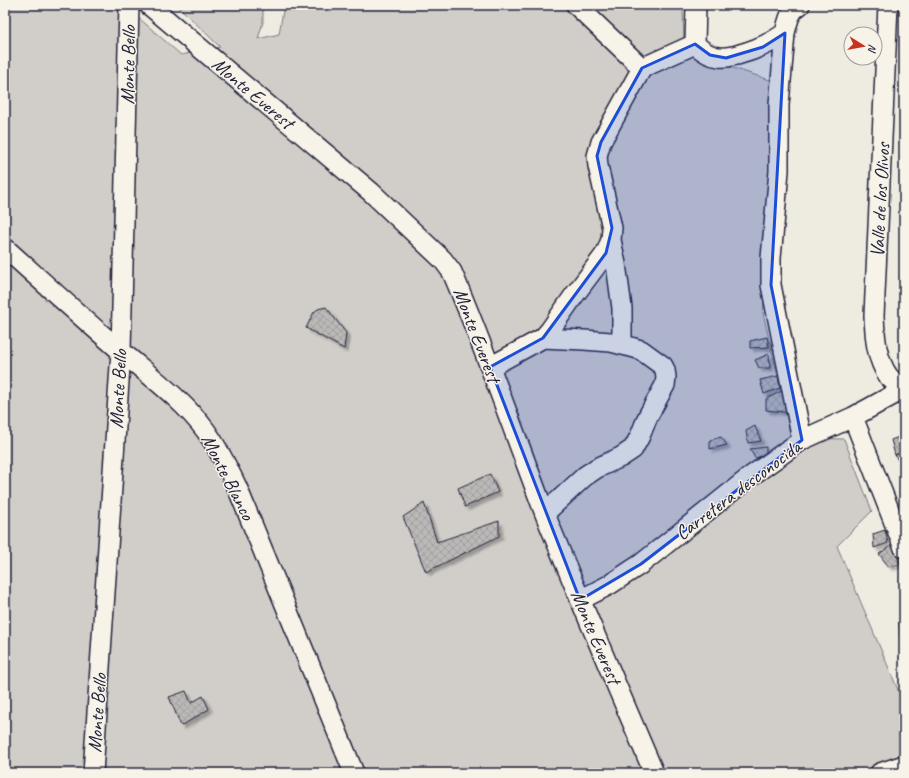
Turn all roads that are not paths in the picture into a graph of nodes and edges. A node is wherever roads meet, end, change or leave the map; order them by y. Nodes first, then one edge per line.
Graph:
1 (129, 5) edge
2 (149, 5) edge
3 (576, 5) edge
4 (696, 5) edge
5 (800, 5) edge
6 (888, 5) edge
7 (785, 33) junction
8 (695, 44) junction
9 (642, 68) junction
10 (611, 240) junction
11 (5, 248) edge
12 (543, 338) junction
13 (622, 345) junction
14 (121, 351) junction
15 (490, 367) junction
16 (902, 388) edge
17 (853, 417) junction
18 (802, 440) junction
19 (545, 513) junction
20 (904, 548) edge
21 (580, 600) junction
22 (904, 765) edge
23 (94, 773) edge
24 (354, 773) edge
25 (654, 773) edge
26 (880, 773) edge

1 - 14 street, Monte Bello
2 - 15 street, Monte Everest
3 - 9 street
4 - 8 street
5 - 7 street
6 - 16 street, Valle de los Olivos
7 - 8 street
7 - 18 street
8 - 9 street
9 - 10 street
10 - 12 street
10 - 13 street
11 - 14 street, Monte Blanco
12 - 13 street
12 - 15 street
13 - 19 street
14 - 23 street, Monte Bello
14 - 24 street, Monte Blanco
15 - 19 street, Monte Everest
16 - 17 street, Carretera desconocida
17 - 18 street, Carretera desconocida
17 - 20 street
18 - 21 street, Carretera desconocida
19 - 21 street, Monte Everest
21 - 25 street, Monte Everest
22 - 26 street

